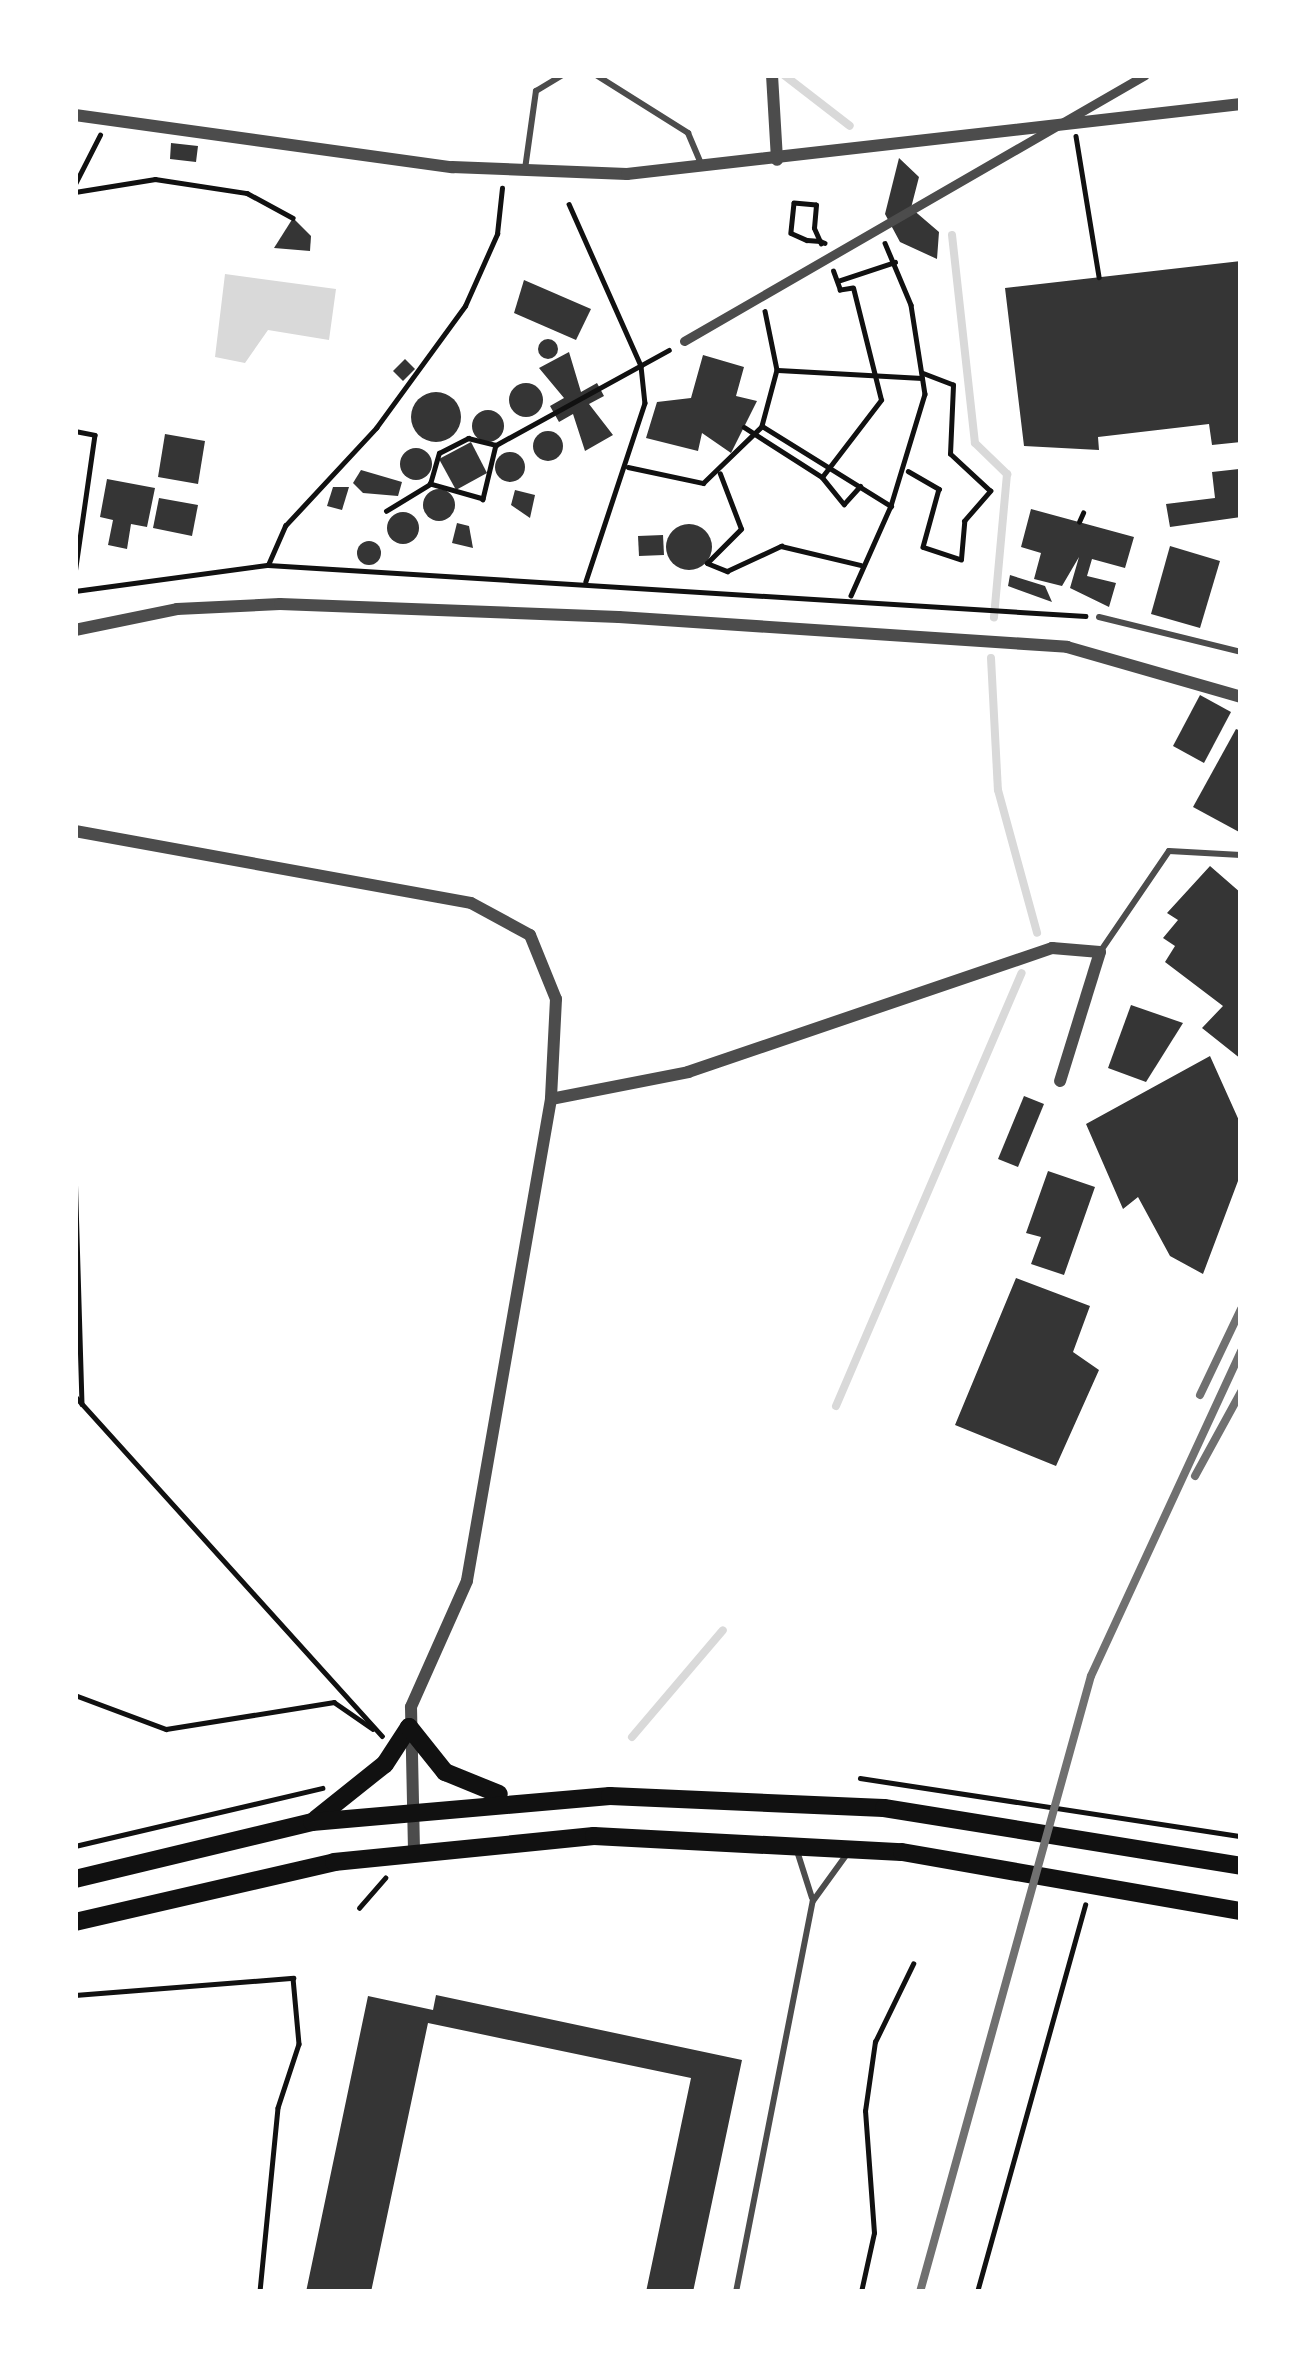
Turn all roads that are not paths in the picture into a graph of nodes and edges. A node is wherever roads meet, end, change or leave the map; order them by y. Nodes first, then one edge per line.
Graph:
1 (563, 75) edge
2 (596, 75) edge
3 (772, 75) edge
4 (1145, 75) edge
5 (1241, 104) edge
6 (75, 115) edge
7 (1073, 119) junction
8 (777, 160) junction
9 (702, 168) junction
10 (524, 170) junction
11 (684, 341) road end
12 (1099, 617) road end
13 (75, 630) edge
14 (1241, 652) edge
15 (1241, 697) edge
16 (75, 831) edge
17 (1241, 855) edge
18 (1100, 952) junction
19 (1060, 1081) dead end
20 (550, 1100) junction
21 (409, 1727) junction
22 (551, 1798) junction
23 (408, 1808) junction
24 (312, 1822) junction
25 (788, 1842) junction
26 (854, 1848) junction
27 (413, 1850) junction
28 (1241, 1866) edge
29 (75, 1879) edge
30 (813, 1901) junction
31 (1241, 1911) edge
32 (75, 1922) edge
33 (736, 2292) edge

1 - 10 lane
2 - 9 lane
3 - 8 street
4 - 7 street
5 - 7 street
6 - 10 street
7 - 8 street
7 - 11 street
8 - 9 street
9 - 10 street
12 - 14 lane
13 - 15 street
16 - 20 street
17 - 18 lane
18 - 19 street
18 - 20 street
20 - 21 street
21 - 22 main road
21 - 23 street
21 - 24 main road
22 - 23 main road
22 - 28 main road
23 - 24 main road
23 - 27 street
24 - 29 main road
25 - 26 main road
25 - 27 main road
25 - 30 lane
26 - 30 lane
26 - 31 main road
27 - 32 main road
30 - 33 lane

